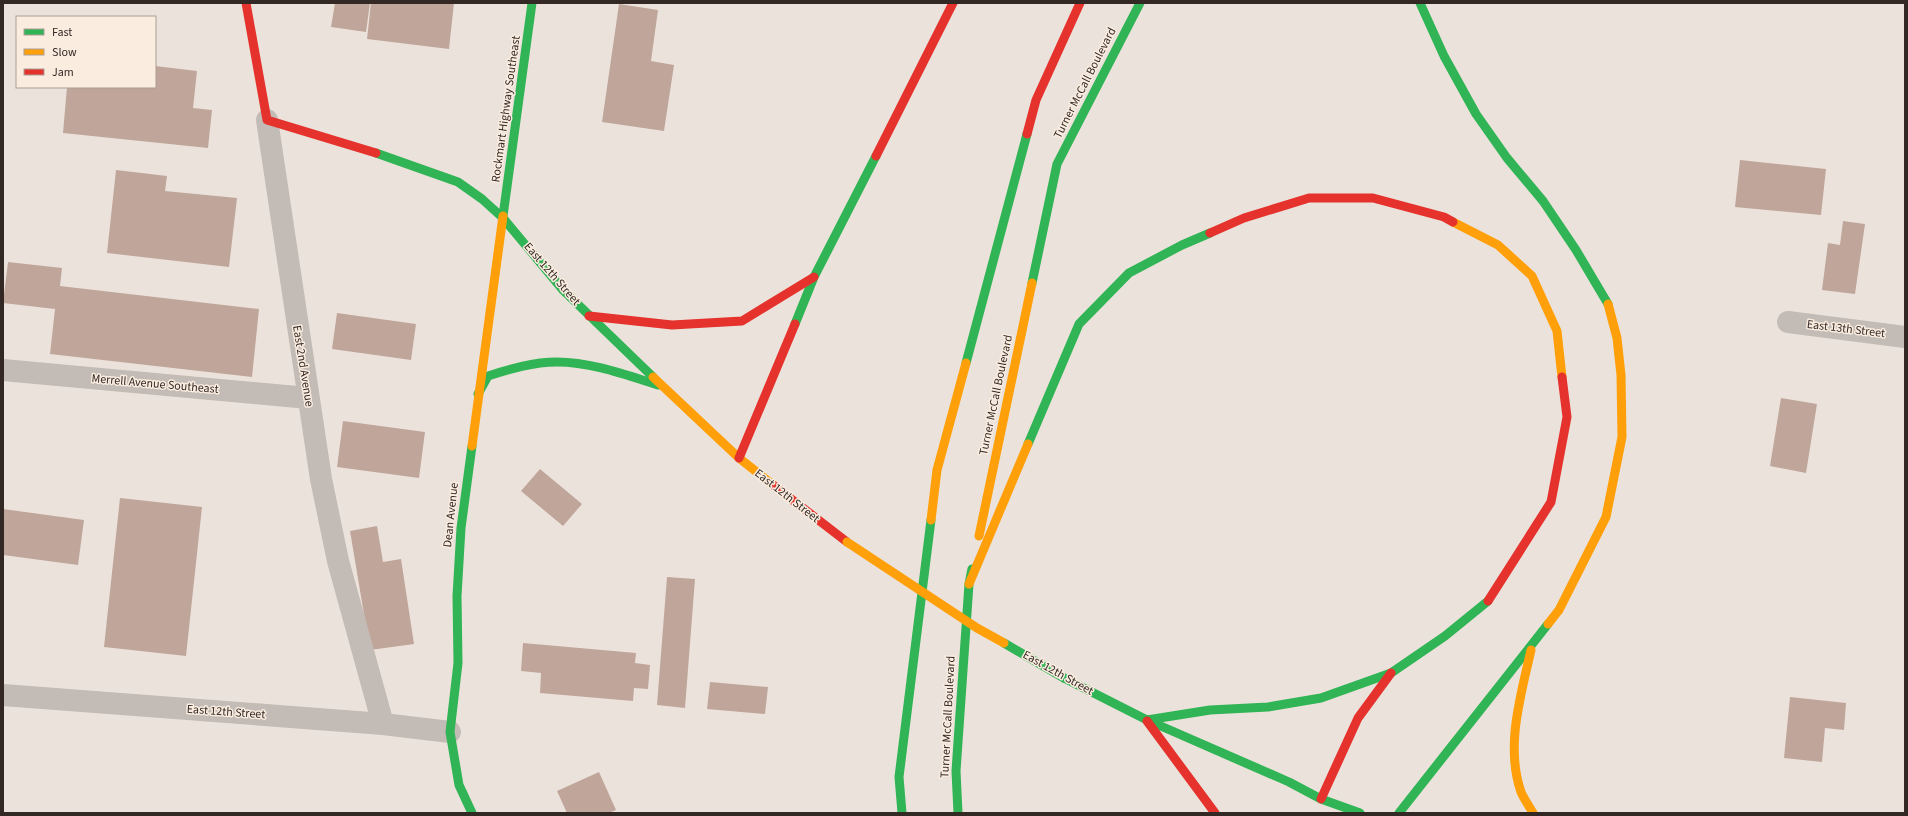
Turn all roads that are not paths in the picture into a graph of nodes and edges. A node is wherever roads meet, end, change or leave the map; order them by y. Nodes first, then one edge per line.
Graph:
1 (246, 3) edge
2 (532, 3) edge
3 (953, 3) edge
4 (1080, 3) edge
5 (1140, 3) edge
6 (1420, 3) edge
7 (267, 120) junction
8 (503, 218) junction
9 (814, 276) junction
10 (589, 316) junction
11 (1788, 322) dead end
12 (1905, 337) edge
13 (3, 370) edge
14 (661, 386) junction
15 (478, 394) junction
16 (308, 398) junction
17 (739, 458) junction
18 (969, 584) junction
19 (1532, 645) junction
20 (1391, 673) junction
21 (3, 695) edge
22 (1147, 720) junction
23 (382, 724) junction
24 (450, 732) junction
25 (1321, 799) junction
26 (1316, 808) dead end
27 (472, 813) edge
28 (902, 813) edge
29 (958, 813) edge
30 (1215, 813) edge
31 (1360, 813) edge
32 (1399, 813) edge
33 (1533, 813) edge

1 - 7 main road, East 2nd Avenue
2 - 8 main road, Rockmart Highway Southeast
3 - 9 main road
4 - 28 main road
5 - 18 main road, Turner McCall Boulevard
6 - 19 main road
7 - 8 main road, East 12th Street
7 - 16 street, East 2nd Avenue
8 - 10 main road, East 12th Street
8 - 15 main road, Dean Avenue
9 - 10 main road
9 - 17 main road
10 - 14 main road, East 12th Street
11 - 12 street, East 13th Street
13 - 16 street, Merrell Avenue Southeast
14 - 15 main road
14 - 17 main road, East 12th Street
15 - 24 main road, Dean Avenue
16 - 23 street, East 2nd Avenue
17 - 22 main road, East 12th Street, bridge
18 - 20 main road
18 - 29 main road, Turner McCall Boulevard
19 - 32 main road
19 - 33 main road
20 - 22 main road
20 - 25 main road
21 - 23 street, East 12th Street
22 - 25 main road, East 12th Street
22 - 30 main road
23 - 24 street, East 12th Street
24 - 27 main road, Dean Avenue
25 - 26 main road
25 - 31 main road, East 12th Street

